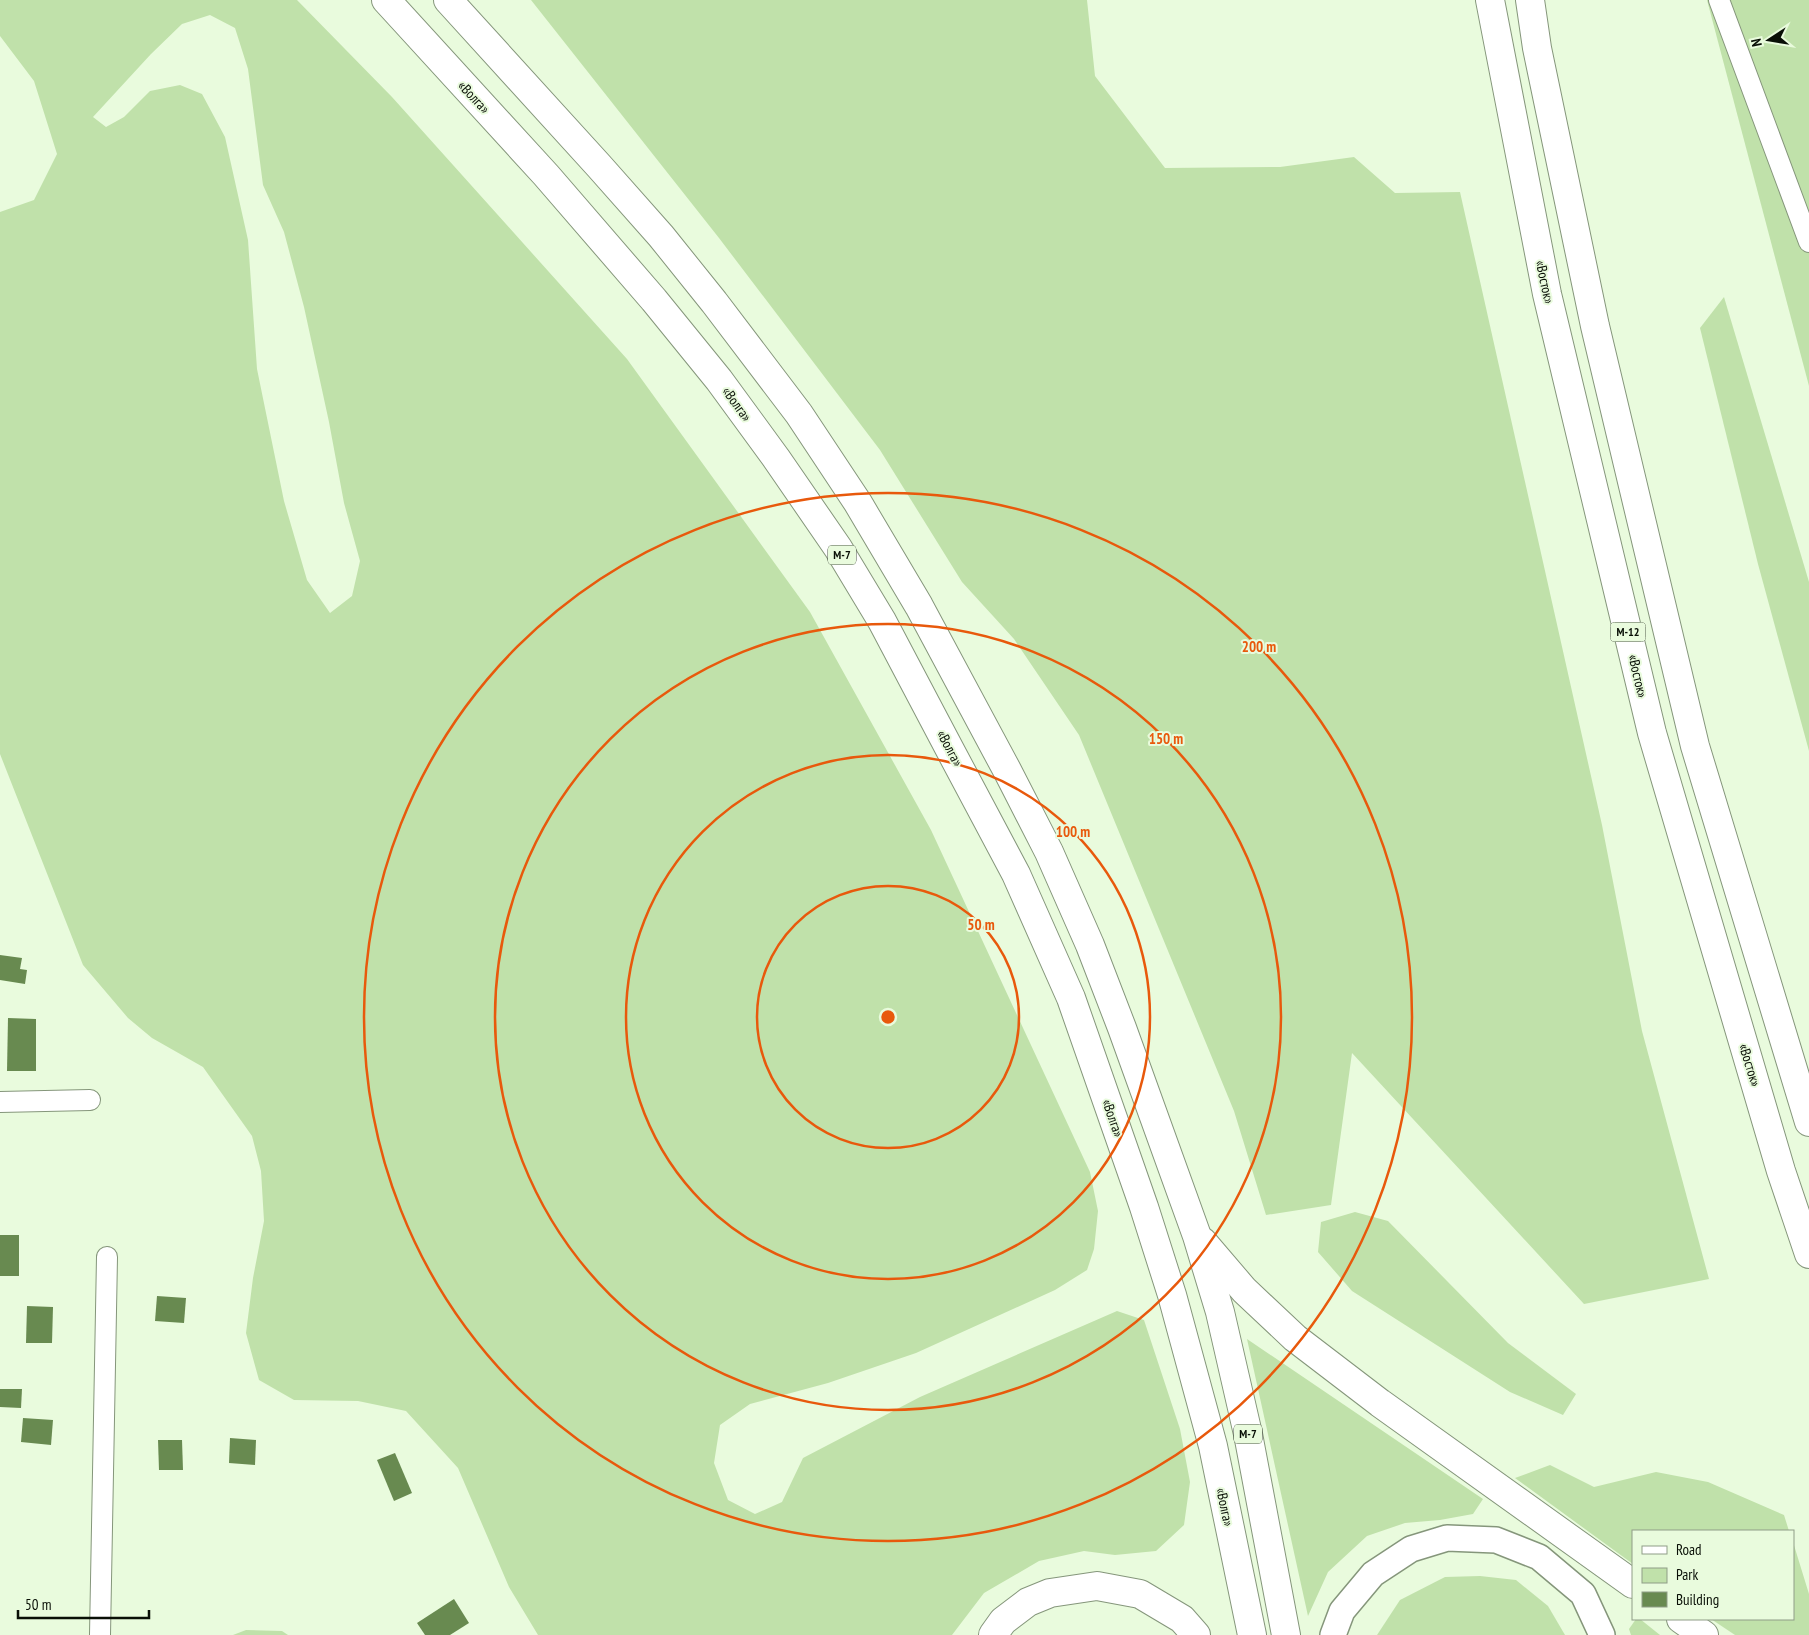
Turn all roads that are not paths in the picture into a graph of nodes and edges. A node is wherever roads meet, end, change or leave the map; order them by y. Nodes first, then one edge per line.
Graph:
1 (386, 0) edge
2 (448, 0) edge
3 (1490, 0) edge
4 (1530, 0) edge
5 (1719, 0) edge
6 (1809, 242) edge
7 (90, 1100) dead end
8 (0, 1102) edge
9 (1809, 1122) edge
10 (1197, 1236) junction
11 (1809, 1254) edge
12 (107, 1257) dead end
13 (1632, 1583) edge
14 (1682, 1620) edge
15 (100, 1635) edge
16 (993, 1635) edge
17 (1196, 1635) edge
18 (1252, 1635) edge
19 (1286, 1635) edge
20 (1333, 1635) edge
21 (1602, 1635) edge
22 (1704, 1635) edge

1 - 18 highway, «Волга» / М-7
2 - 10 highway, М-7
3 - 11 highway, «Восток» / М-12
4 - 9 highway, М-12
5 - 6 lane
7 - 8 lane
10 - 13 highway
10 - 19 highway, М-7
12 - 15 lane
14 - 22 highway
16 - 17 highway
20 - 21 main road

